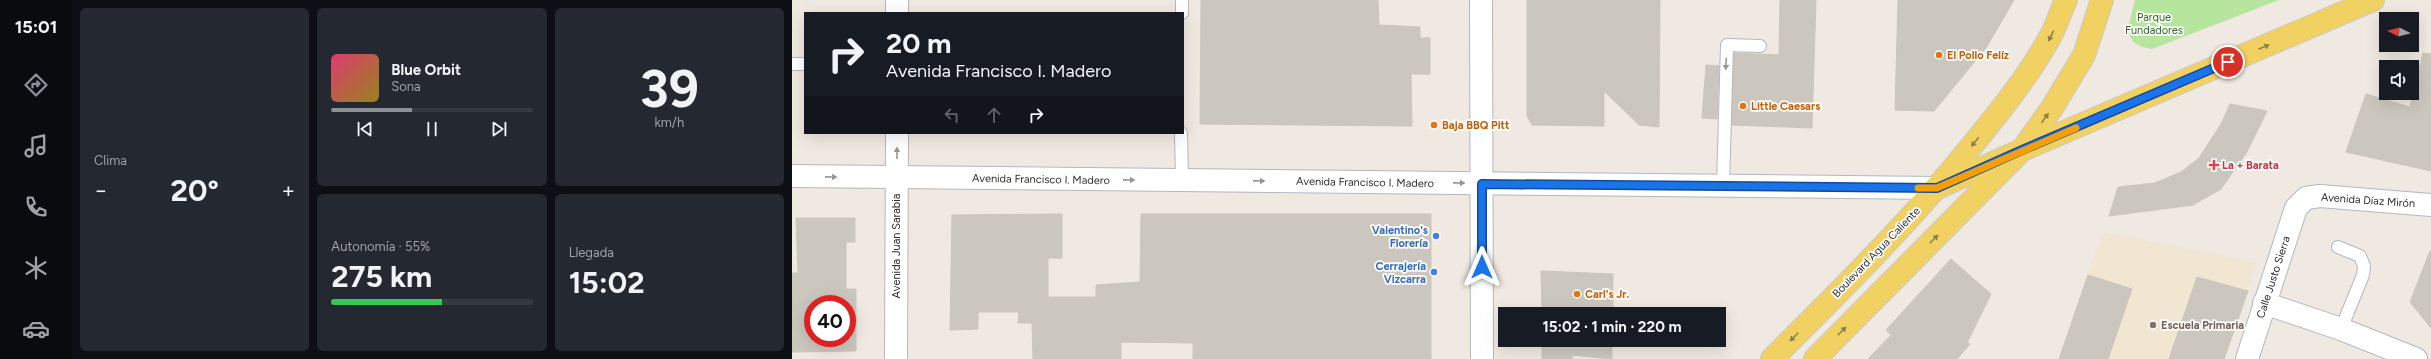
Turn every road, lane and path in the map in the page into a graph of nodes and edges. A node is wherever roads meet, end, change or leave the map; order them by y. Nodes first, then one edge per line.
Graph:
1 (897, 0) edge
2 (1182, 0) edge
3 (1481, 0) edge
4 (2066, 0) edge
5 (2102, 0) edge
6 (2373, 0) edge
7 (897, 12) edge
8 (1182, 12) edge
9 (1760, 46) dead end
10 (792, 64) edge
11 (804, 64) edge
12 (897, 134) edge
13 (1181, 134) edge
14 (2022, 150) junction
15 (792, 176) edge
16 (897, 178) junction
17 (1182, 180) junction
18 (1482, 184) junction
19 (1723, 186) junction
20 (1937, 188) junction
21 (2306, 198) joint
22 (2431, 205) edge
23 (2338, 247) dead end
24 (2264, 303) junction
25 (2341, 329) junction
26 (896, 359) edge
27 (1482, 359) edge
28 (1772, 359) edge
29 (1815, 359) edge
30 (2247, 359) edge
31 (2416, 359) edge

1 - 7 street
2 - 8 lane
3 - 18 street
4 -> 20 main road, Boulevard Agua Caliente
14 -> 5 main road
14 -> 6 main road
9 -> 19 lane
10 - 11 lane
16 -> 12 street, Avenida Juan Sarabia
13 - 17 lane
14 - 20 main road
29 -> 14 main road
15 -> 16 street, Avenida Francisco I. Madero
16 -> 17 street, Avenida Francisco I. Madero
16 - 26 street, Avenida Juan Sarabia
17 -> 18 street, Avenida Francisco I. Madero
18 - 19 street, Avenida Francisco I. Madero
18 - 27 street
19 - 20 street, Avenida Francisco I. Madero
20 -> 28 main road, Boulevard Agua Caliente
21 - 22 street, Avenida Díaz Mirón
21 - 24 street, Calle Justo Sierra
23 - 25 lane
24 - 25 street
24 - 30 street, Calle Justo Sierra
25 - 31 street

